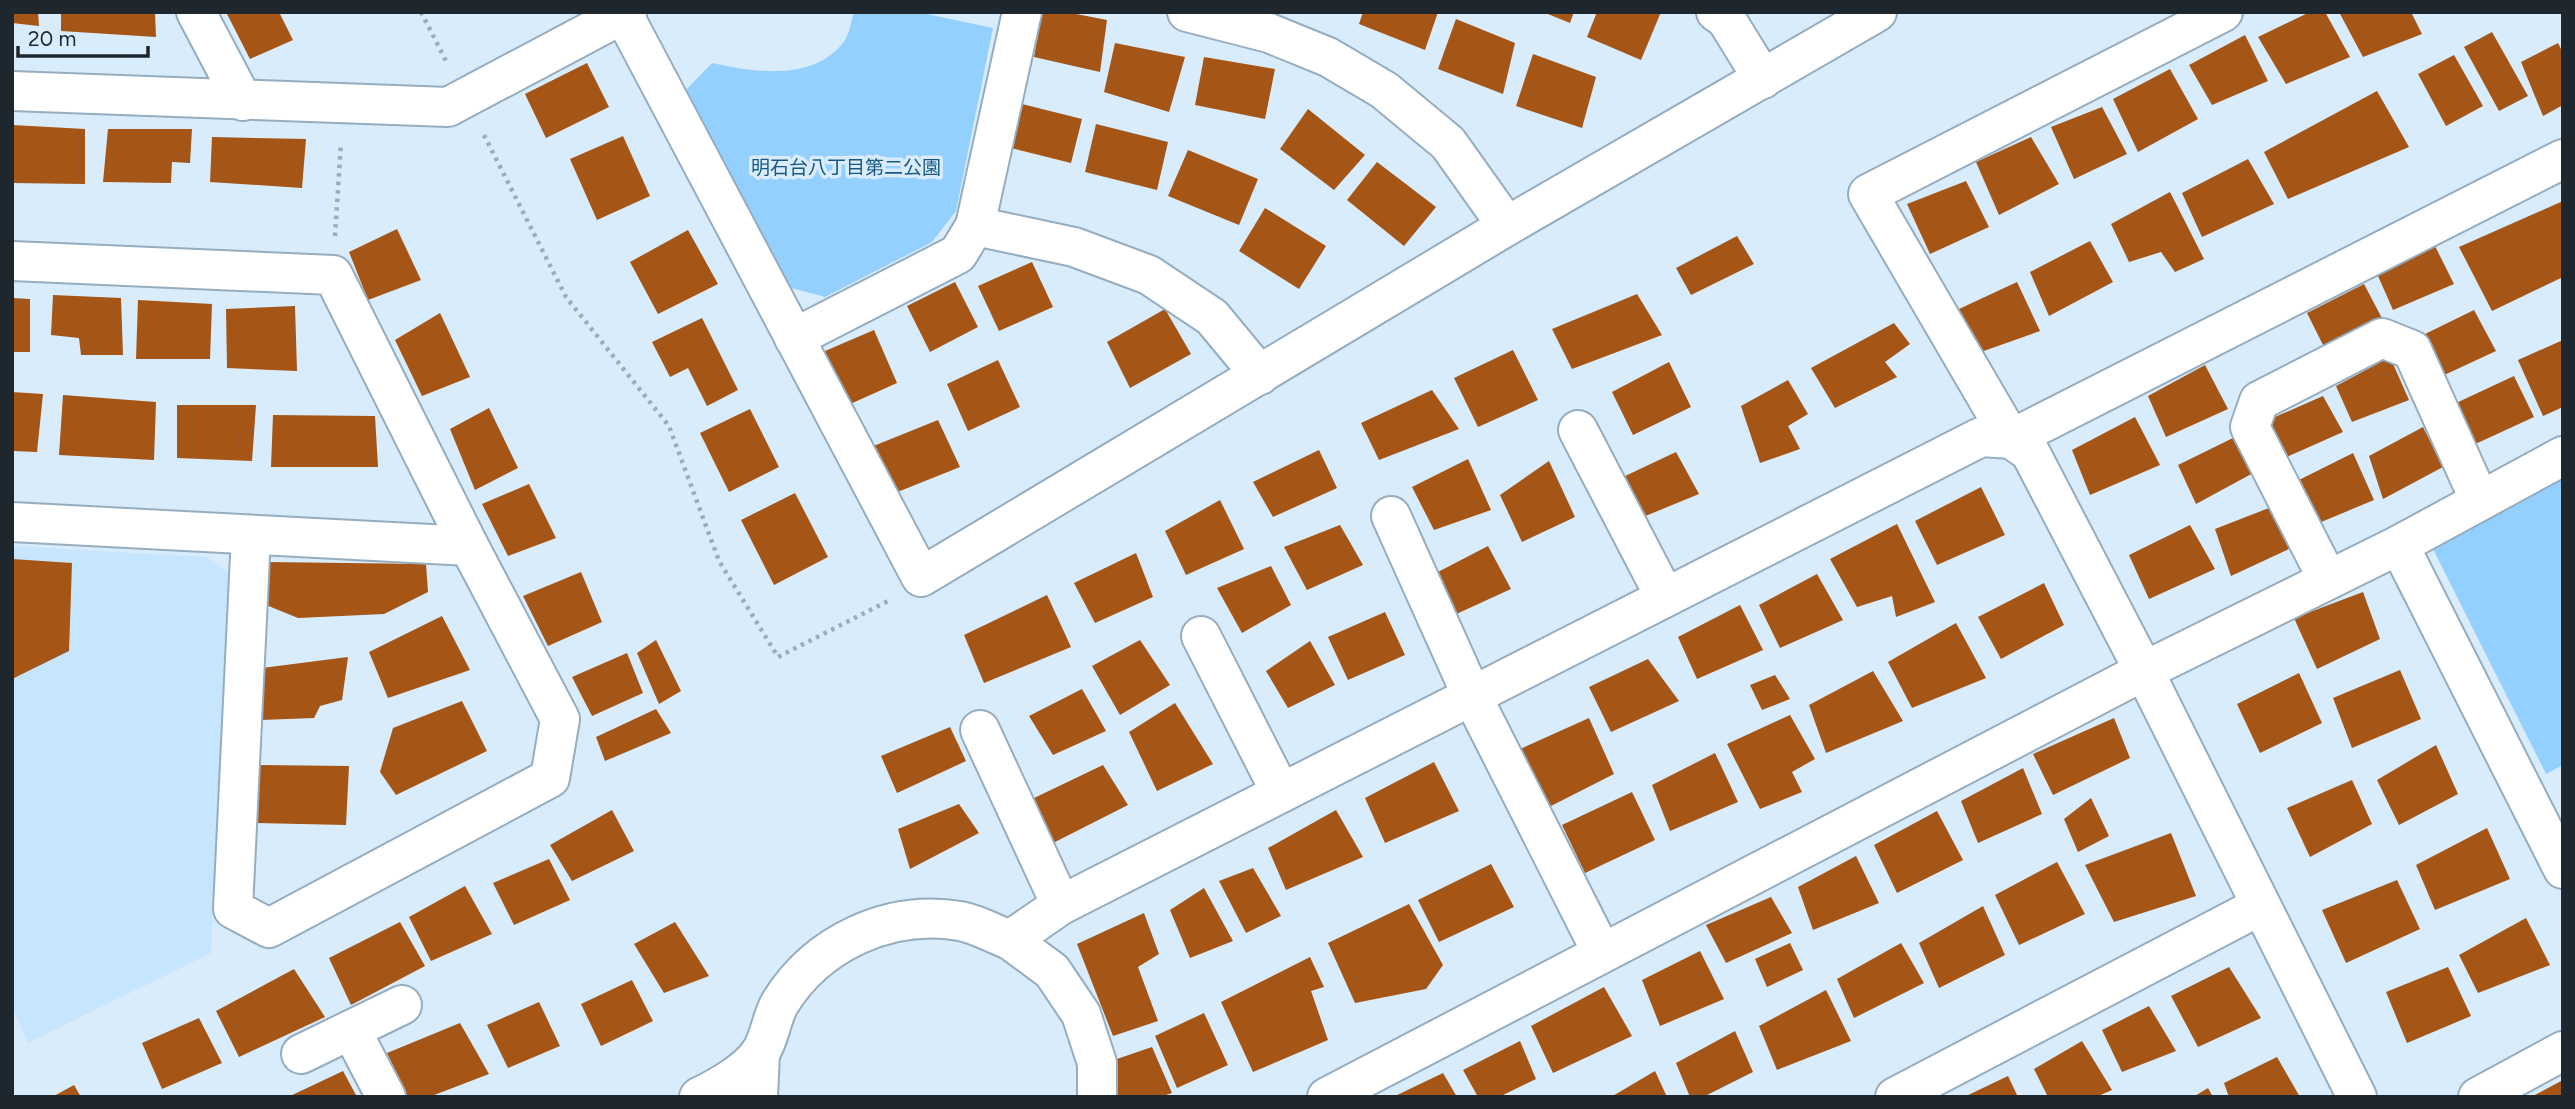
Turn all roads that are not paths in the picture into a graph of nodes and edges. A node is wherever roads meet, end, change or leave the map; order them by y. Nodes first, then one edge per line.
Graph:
1 (196, 12) edge
2 (1021, 12) edge
3 (1187, 12) edge
4 (1716, 12) edge
5 (1877, 12) edge
6 (2223, 12) edge
7 (624, 13) edge
8 (1763, 79) junction
9 (12, 90) edge
10 (243, 101) junction
11 (2563, 159) edge
12 (975, 226) junction
13 (1507, 226) junction
14 (12, 261) edge
15 (794, 338) junction
16 (1260, 374) junction
17 (1578, 430) dead end
18 (2011, 439) junction
19 (2563, 456) edge
20 (2480, 501) junction
21 (1391, 516) dead end
22 (12, 522) edge
23 (251, 535) junction
24 (2399, 545) junction
25 (469, 546) junction
26 (2328, 580) junction
27 (1665, 597) junction
28 (1200, 636) dead end
29 (2144, 671) junction
30 (1472, 696) junction
31 (981, 730) dead end
32 (1281, 793) junction
33 (2563, 869) edge
34 (1061, 905) junction
35 (2260, 906) junction
36 (1010, 940) junction
37 (1602, 953) junction
38 (402, 1005) dead end
39 (351, 1030) junction
40 (2563, 1051) edge
41 (760, 1053) junction
42 (301, 1054) dead end
43 (1338, 1094) edge
44 (386, 1097) edge
45 (699, 1097) edge
46 (758, 1097) edge
47 (1097, 1097) edge
48 (1895, 1097) edge
49 (2357, 1097) edge
50 (2478, 1097) edge

1 - 10 street
2 - 12 street
3 - 13 street
4 - 8 street
5 - 8 street
6 - 18 street
7 - 10 street
7 - 15 street
8 - 13 street
9 - 10 street
11 - 18 street
12 - 15 street
12 - 16 street
13 - 16 street
14 - 25 street
15 - 16 street
17 - 27 street
18 - 27 street
18 - 29 street
19 - 20 street
20 - 24 street
20 - 26 street
21 - 30 street
22 - 23 street
23 - 25 street
23 - 25 street
24 - 26 street
24 - 33 street
26 - 29 street
27 - 30 street
28 - 32 street
29 - 35 street
29 - 37 street
30 - 32 street
30 - 37 street
31 - 34 street
32 - 34 street
34 - 36 street
35 - 48 street
35 - 49 street
36 - 41 street
36 - 47 street
37 - 43 street
38 - 39 street
39 - 42 street
39 - 44 street
40 - 50 street
41 - 45 street
41 - 46 street

